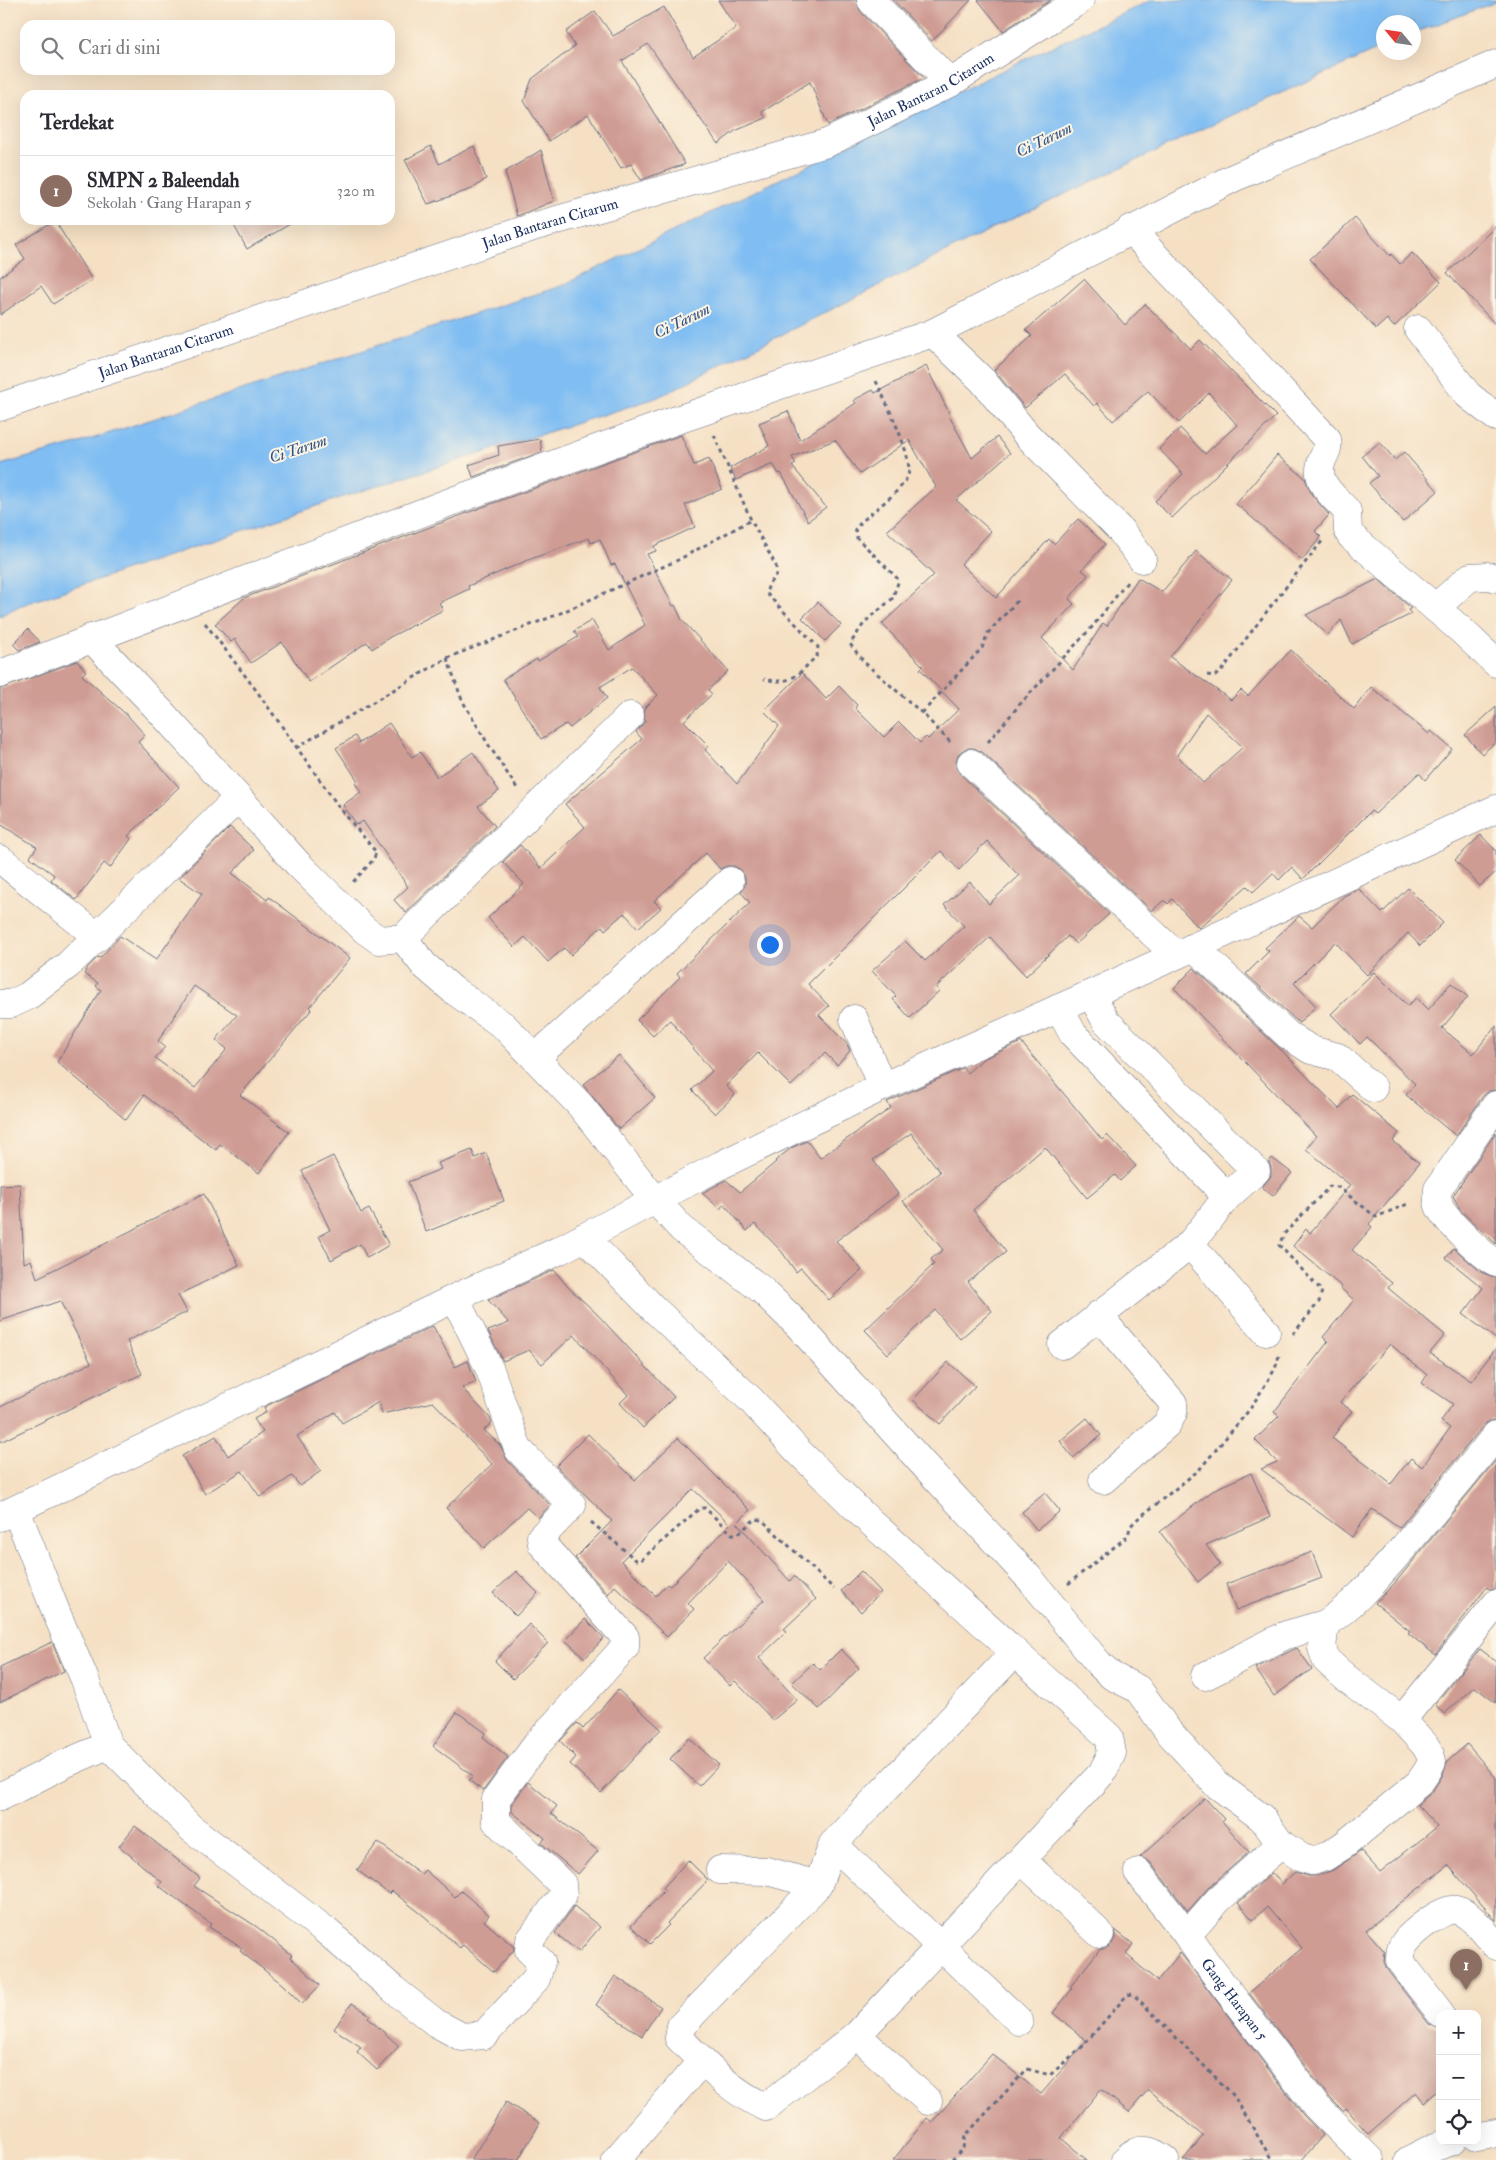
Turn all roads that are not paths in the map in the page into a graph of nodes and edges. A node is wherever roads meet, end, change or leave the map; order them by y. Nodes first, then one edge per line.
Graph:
1 (871, 0) edge
2 (1080, 0) edge
3 (1050, 8) edge
4 (1496, 64) edge
5 (950, 83) junction
6 (1130, 229) junction
7 (1418, 330) dead end
8 (933, 333) junction
9 (0, 407) edge
10 (1496, 417) edge
11 (1142, 559) road end
12 (1496, 578) edge
13 (1435, 608) junction
14 (91, 638) junction
15 (1496, 663) edge
16 (0, 674) edge
17 (630, 716) dead end
18 (971, 763) road end
19 (238, 798) junction
20 (1496, 809) edge
21 (0, 859) edge
22 (730, 881) dead end
23 (98, 937) junction
24 (403, 938) junction
25 (1185, 951) junction
26 (1091, 994) junction
27 (0, 1004) edge
28 (1059, 1008) junction
29 (854, 1019) dead end
30 (535, 1058) junction
31 (882, 1087) junction
32 (1373, 1088) dead end
33 (1496, 1105) edge
34 (1227, 1197) junction
35 (656, 1201) junction
36 (584, 1237) junction
37 (1190, 1244) junction
38 (1496, 1262) edge
39 (455, 1298) junction
40 (1098, 1315) junction
41 (1279, 1339) road end
42 (1062, 1345) dead end
43 (1496, 1435) edge
44 (1103, 1480) dead end
45 (8, 1514) edge
46 (1496, 1604) edge
47 (1325, 1624) junction
48 (1014, 1653) junction
49 (1205, 1676) dead end
50 (1402, 1720) junction
51 (108, 1745) junction
52 (0, 1797) edge
53 (833, 1844) junction
54 (1281, 1844) junction
55 (1022, 1860) junction
56 (720, 1870) dead end
57 (1138, 1872) dead end
58 (818, 1885) junction
59 (1100, 1934) dead end
60 (1187, 1934) junction
61 (940, 1946) junction
62 (1496, 1946) edge
63 (1438, 2010) edge
64 (1019, 2021) dead end
65 (857, 2035) junction
66 (702, 2061) junction
67 (928, 2102) dead end
68 (1496, 2134) edge
69 (1481, 2136) edge
70 (1444, 2145) edge
71 (616, 2160) edge
72 (1125, 2160) edge
73 (1165, 2160) edge
74 (1370, 2160) edge
75 (1409, 2160) edge

1 - 5 street
2 - 3 street, Jalan Bantaran Citarum
3 - 5 street, Jalan Bantaran Citarum
4 - 6 street
5 - 9 street, Jalan Bantaran Citarum
6 - 8 street
6 - 13 street
7 - 10 street
8 - 11 street
8 - 14 street
12 - 13 street
13 - 15 street
14 - 16 street
14 - 19 street
17 - 24 street
18 - 25 street
19 - 23 street
19 - 24 street
20 - 25 street
21 - 23 street
22 - 30 street
23 - 27 street
24 - 30 street
25 - 26 street
25 - 32 street
26 - 28 street
26 - 34 street
28 - 31 street
28 - 34 street
29 - 31 street
30 - 35 street
31 - 35 street
33 - 38 street
34 - 37 street
35 - 36 street
35 - 54 street
36 - 39 street
36 - 48 street
37 - 40 street
37 - 41 street
39 - 45 street
39 - 51 street
40 - 42 street
40 - 44 street
43 - 47 street
45 - 51 street
46 - 50 street
47 - 49 street
47 - 50 street
48 - 53 street
48 - 55 street
50 - 54 street
51 - 52 street
53 - 58 street
53 - 61 street
54 - 60 street
55 - 59 street
55 - 61 street
56 - 58 street
57 - 60 street, Gang Harapan 5
58 - 66 street
60 - 74 street, Gang Harapan 5
61 - 64 street
61 - 65 street
62 - 63 street
65 - 66 street
65 - 67 street
66 - 71 street
68 - 69 street
70 - 75 street
72 - 73 street

